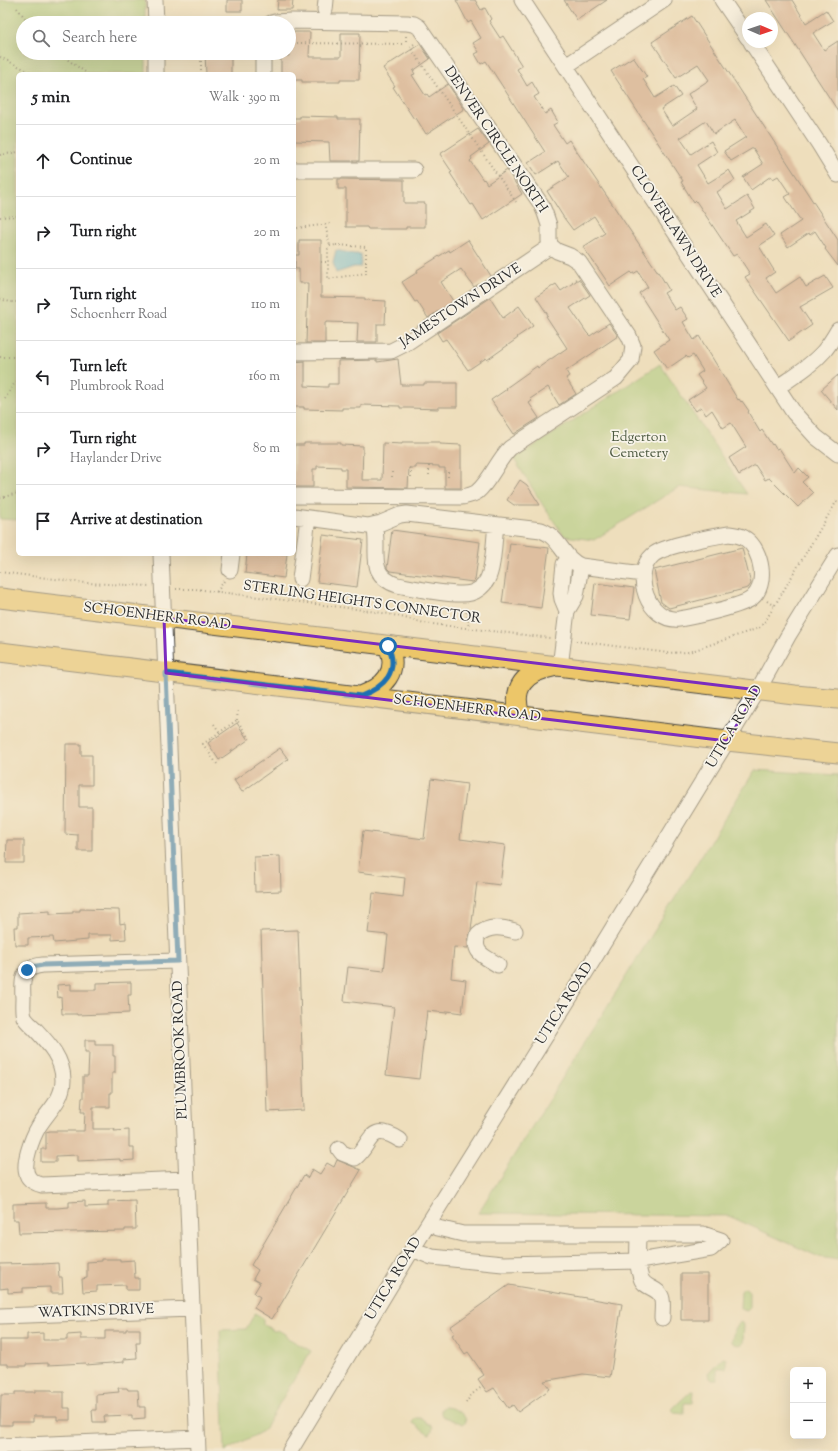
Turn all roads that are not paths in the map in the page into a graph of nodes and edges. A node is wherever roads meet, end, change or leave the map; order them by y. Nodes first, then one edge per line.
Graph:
1 (156, 0) edge
2 (522, 0) edge
3 (664, 0) edge
4 (722, 0) edge
5 (156, 16) edge
6 (296, 21) edge
7 (742, 29) edge
8 (754, 48) edge
9 (156, 60) edge
10 (263, 60) edge
11 (566, 66) junction
12 (156, 72) edge
13 (263, 72) edge
14 (296, 170) edge
15 (414, 170) dead end
16 (838, 175) edge
17 (551, 246) junction
18 (838, 330) edge
19 (296, 352) edge
20 (778, 387) junction
21 (838, 454) edge
22 (296, 496) edge
23 (301, 517) edge
24 (374, 525) junction
25 (496, 525) junction
26 (838, 555) edge
27 (161, 556) edge
28 (232, 556) edge
29 (575, 562) junction
30 (230, 570) dead end
31 (643, 574) junction
32 (300, 579) dead end
33 (0, 598) edge
34 (164, 618) junction
35 (388, 646) junction
36 (0, 652) edge
37 (557, 667) junction
38 (166, 673) junction
39 (758, 690) junction
40 (361, 696) junction
41 (838, 699) edge
42 (520, 715) junction
43 (727, 741) junction
44 (838, 753) edge
45 (515, 931) dead end
46 (178, 961) junction
47 (498, 965) dead end
48 (400, 1140) dead end
49 (339, 1149) dead end
50 (186, 1179) junction
51 (429, 1222) junction
52 (638, 1234) junction
53 (413, 1248) junction
54 (639, 1261) junction
55 (192, 1309) junction
56 (0, 1316) edge
57 (662, 1318) dead end
58 (198, 1445) edge
59 (0, 1446) edge
60 (290, 1451) edge

1 - 5 street
2 - 11 street, CLOVERLAWN DRIVE
3 - 11 street
4 - 7 street
6 - 17 street, DENVER CIRCLE NORTH
8 - 16 street
9 - 12 street
10 - 13 street
11 - 20 street, CLOVERLAWN DRIVE
14 - 15 street
17 - 19 street, JAMESTOWN DRIVE
17 - 22 street
18 - 20 street
20 - 21 street, CLOVERLAWN DRIVE
23 - 24 street
23 - 32 street
24 - 25 street
24 - 25 street
25 - 29 street
26 - 39 street, UTICA ROAD
27 - 34 street, PLUMBROOK ROAD
28 - 30 street
29 - 31 street
29 - 37 street
31 - 31 street
33 - 34 main road, SCHOENHERR ROAD
34 - 35 main road, SCHOENHERR ROAD
34 - 38 street, PLUMBROOK ROAD
35 - 37 main road, SCHOENHERR ROAD
35 - 40 main road
36 - 38 main road, SCHOENHERR ROAD
37 - 39 main road, SCHOENHERR ROAD
37 - 42 main road
38 - 40 main road, SCHOENHERR ROAD
38 - 46 street, PLUMBROOK ROAD
39 - 41 main road, SCHOENHERR ROAD
39 - 43 street, UTICA ROAD
40 - 42 main road, SCHOENHERR ROAD
42 - 43 main road, SCHOENHERR ROAD
43 - 44 main road, SCHOENHERR ROAD
43 - 51 street, UTICA ROAD
45 - 47 street
46 - 50 street, PLUMBROOK ROAD
46 - 50 street
48 - 49 street
50 - 55 street, PLUMBROOK ROAD
51 - 52 street
51 - 53 street, UTICA ROAD
52 - 54 street
52 - 54 street
53 - 54 street
53 - 60 street, UTICA ROAD
54 - 57 street
55 - 56 street, WATKINS DRIVE
55 - 58 street, PLUMBROOK ROAD
58 - 59 street

